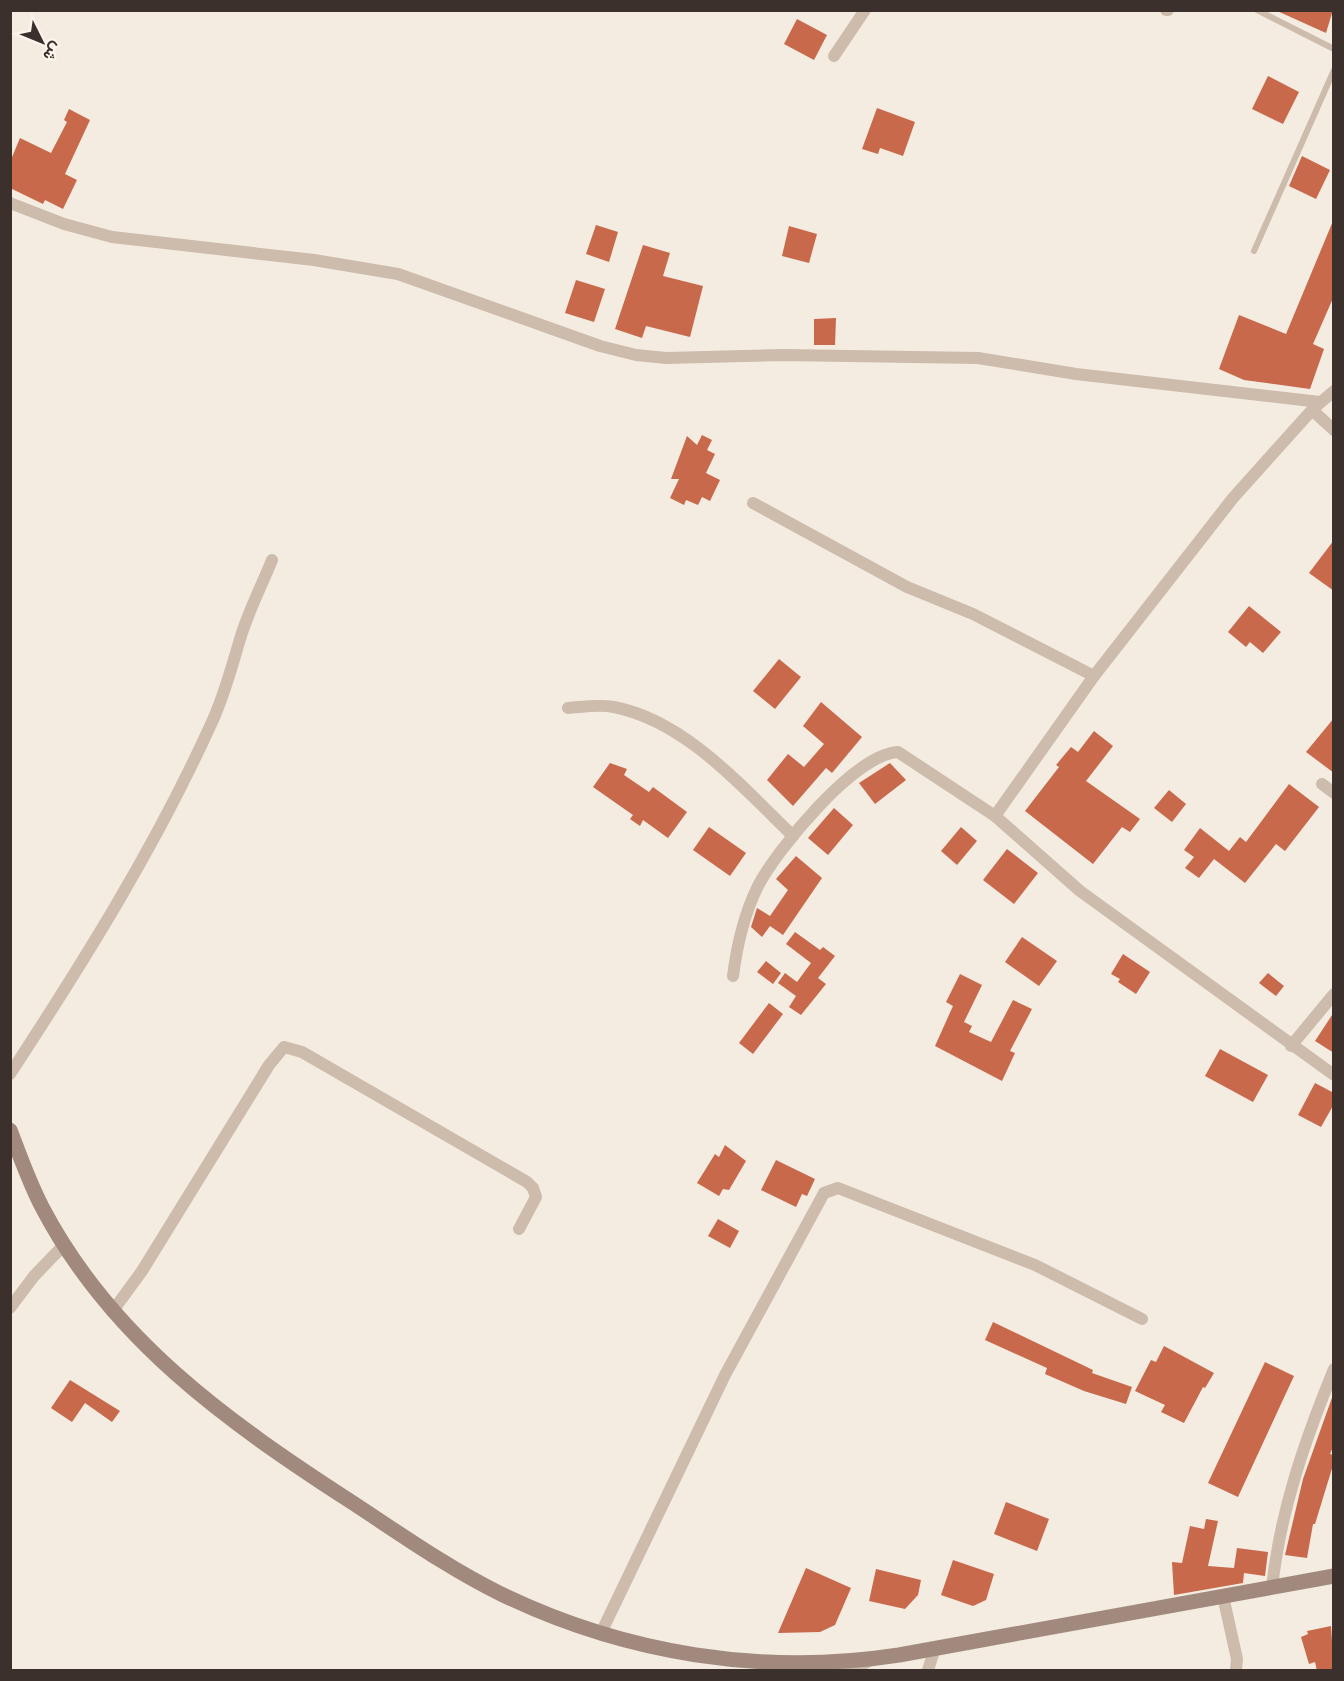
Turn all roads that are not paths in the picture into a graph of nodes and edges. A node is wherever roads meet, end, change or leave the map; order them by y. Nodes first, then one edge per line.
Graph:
1 (865, 10) edge
2 (1257, 10) edge
3 (1334, 49) edge
4 (834, 56) dead end
5 (1334, 70) edge
6 (10, 203) edge
7 (1254, 251) dead end
8 (1334, 391) edge
9 (1316, 406) junction
10 (1334, 430) edge
11 (753, 503) dead end
12 (272, 560) dead end
13 (1094, 676) junction
14 (568, 708) dead end
15 (1323, 784) dead end
16 (1334, 792) edge
17 (995, 816) junction
18 (793, 836) junction
19 (733, 976) dead end
20 (1334, 994) edge
21 (1291, 1046) junction
22 (10, 1074) edge
23 (1334, 1075) edge
24 (10, 1130) edge
25 (519, 1229) dead end
26 (64, 1245) junction
27 (10, 1308) edge
28 (112, 1312) junction
29 (1142, 1319) dead end
30 (1334, 1369) edge
31 (1334, 1576) edge
32 (1272, 1588) junction
33 (1223, 1596) junction
34 (601, 1633) junction
35 (935, 1648) junction
36 (696, 1656) junction
37 (870, 1659) junction
38 (748, 1666) edge
39 (706, 1671) edge
40 (847, 1671) edge
41 (928, 1671) edge
42 (1236, 1671) edge

1 - 4 street
2 - 3 lane
5 - 7 lane
6 - 9 street
8 - 9 street
9 - 10 street
9 - 13 street
11 - 13 street
12 - 22 street
13 - 17 street
14 - 18 street
15 - 16 street
17 - 18 street
17 - 21 street
18 - 19 street
20 - 21 street
21 - 23 street
24 - 26 main road
25 - 28 street
26 - 27 street
26 - 28 main road
28 - 34 main road
29 - 34 street
30 - 32 street
31 - 32 main road
32 - 33 main road
33 - 35 main road
33 - 42 street
34 - 36 main road
35 - 37 main road
35 - 41 street
36 - 38 main road
36 - 39 main road
37 - 38 main road
37 - 40 street

